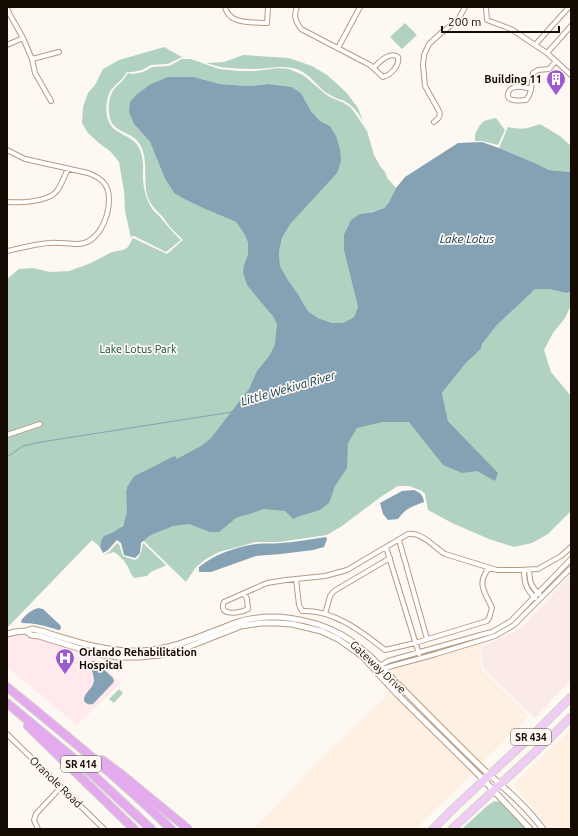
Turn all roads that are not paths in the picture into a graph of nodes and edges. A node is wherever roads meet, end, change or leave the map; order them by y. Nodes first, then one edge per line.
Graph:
1 (7, 7) edge
2 (225, 7) edge
3 (268, 7) edge
4 (297, 7) edge
5 (360, 7) edge
6 (465, 7) edge
7 (486, 7) edge
8 (569, 7) edge
9 (571, 26) edge
10 (23, 38) junction
11 (7, 45) edge
12 (535, 45) junction
13 (338, 48) junction
14 (59, 52) dead end
15 (547, 53) junction
16 (32, 59) junction
17 (556, 61) junction
18 (373, 68) junction
19 (571, 75) edge
20 (531, 89) junction
21 (51, 101) dead end
22 (434, 122) dead end
23 (7, 150) edge
24 (68, 169) junction
25 (7, 202) edge
26 (7, 251) edge
27 (40, 424) dead end
28 (7, 435) edge
29 (399, 540) junction
30 (386, 547) junction
31 (571, 547) edge
32 (390, 558) junction
33 (571, 559) edge
34 (489, 568) junction
35 (571, 568) edge
36 (527, 570) junction
37 (296, 579) junction
38 (529, 587) junction
39 (244, 593) junction
40 (538, 593) junction
41 (534, 597) junction
42 (542, 597) junction
43 (538, 601) junction
44 (325, 614) junction
45 (26, 631) junction
46 (7, 634) edge
47 (427, 639) junction
48 (415, 643) junction
49 (85, 644) junction
50 (84, 650) junction
51 (418, 652) junction
52 (420, 658) junction
53 (380, 669) junction
54 (7, 687) edge
55 (571, 697) edge
56 (7, 704) edge
57 (42, 716) junction
58 (430, 717) junction
59 (571, 717) edge
60 (425, 722) junction
61 (7, 734) edge
62 (490, 774) junction
63 (484, 780) junction
64 (500, 784) junction
65 (61, 787) junction
66 (493, 790) junction
67 (454, 828) edge
68 (38, 829) edge
69 (104, 829) edge
70 (134, 829) edge
71 (151, 829) edge
72 (171, 829) edge
73 (188, 829) edge
74 (433, 829) edge
75 (530, 829) edge
76 (543, 829) edge

1 - 10 street
2 - 3 street
4 - 13 street
5 - 13 street
6 - 22 street
7 - 12 street
8 - 12 street
9 - 15 street
10 - 11 street
10 - 16 street
12 - 15 street
13 - 18 street
14 - 16 street
15 - 17 street
16 - 21 street
17 - 19 street
17 - 20 street
18 - 18 street
20 - 20 street
23 - 24 street
24 - 25 street
24 - 26 street
27 - 28 street
29 - 30 street
29 - 34 street
29 - 47 street
30 - 32 street
30 - 37 street
31 - 36 street
32 - 44 street
32 - 48 street
33 - 40 street
34 - 36 street
34 - 47 street
35 - 42 street
36 - 38 street
37 - 39 street
37 - 44 street
38 - 40 street
38 - 41 street
39 - 39 street
40 - 41 street
40 - 42 street
41 - 43 street
41 - 51 street
42 - 43 street
43 - 52 street
44 - 48 street
45 - 46 street, Gateway Drive
45 - 49 street, Gateway Drive
45 - 50 street, Gateway Drive
47 - 48 street
48 - 51 street
49 - 50 street
49 - 53 street, Gateway Drive
50 - 53 street, Gateway Drive
51 - 52 street
51 - 53 street
52 - 53 street
53 - 58 street, Gateway Drive
53 - 60 street, Gateway Drive
54 - 57 highway, SR 414
55 - 62 main road, SR 434
56 - 70 highway
56 - 71 highway, SR 414
57 - 72 highway, SR 414
57 - 73 highway
58 - 60 street
58 - 62 street, Gateway Drive
59 - 64 main road, SR 434
60 - 63 street, Gateway Drive
61 - 65 street, Oranole Road
62 - 63 main road, SR 434
62 - 64 street, Gateway Drive
63 - 66 street, Gateway Drive
63 - 74 main road, SR 434
64 - 66 main road, SR 434
64 - 76 street, Gateway Drive
65 - 68 street
65 - 69 street, Oranole Road
66 - 67 main road, SR 434
66 - 75 street, Gateway Drive

